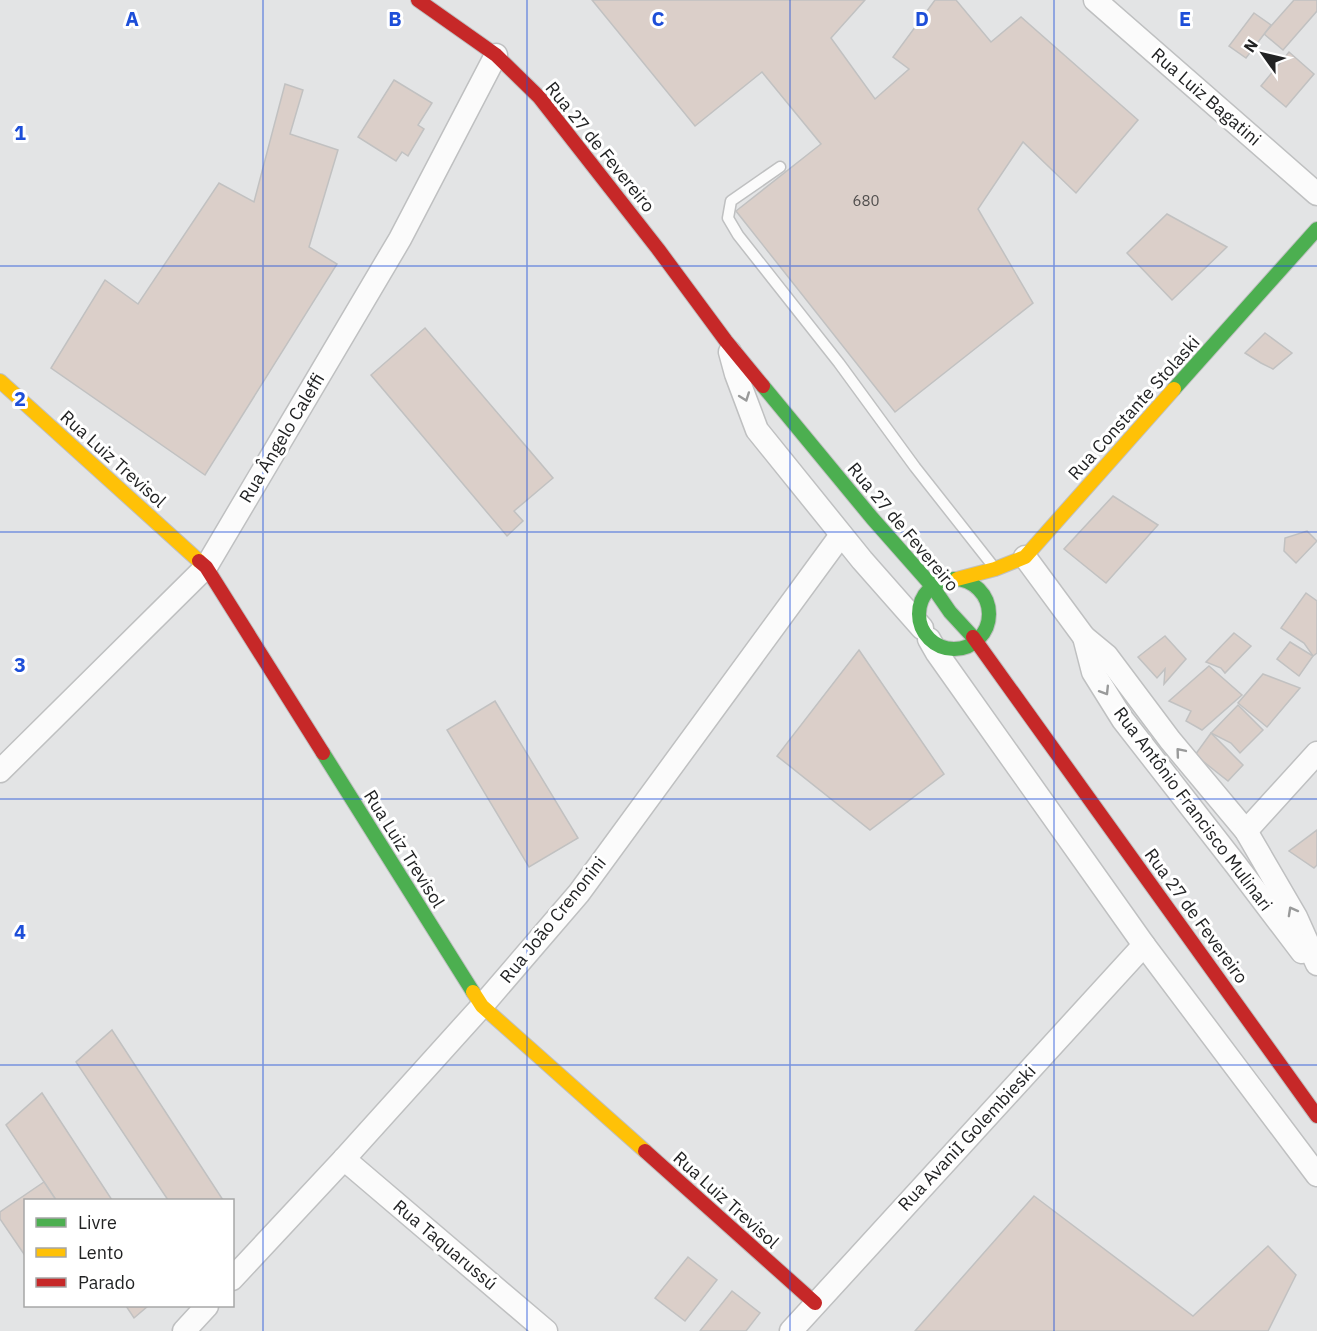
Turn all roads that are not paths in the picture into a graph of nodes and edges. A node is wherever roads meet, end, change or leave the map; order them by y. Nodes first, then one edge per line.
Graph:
1 (418, 0) edge
2 (1095, 0) edge
3 (496, 55) junction
4 (780, 167) dead end
5 (1317, 194) edge
6 (1317, 229) edge
7 (726, 341) junction
8 (0, 381) edge
9 (841, 535) junction
10 (1019, 566) junction
11 (206, 567) junction
12 (995, 569) junction
13 (957, 579) junction
14 (932, 585) junction
15 (1001, 591) dead end
16 (989, 609) junction
17 (925, 632) junction
18 (1084, 637) junction
19 (977, 642) junction
20 (1317, 753) edge
21 (0, 771) edge
22 (1246, 831) junction
23 (1144, 945) junction
24 (1317, 964) edge
25 (1317, 973) edge
26 (482, 1006) junction
27 (1317, 1116) edge
28 (344, 1159) junction
29 (1317, 1175) edge
30 (234, 1277) edge
31 (815, 1304) junction
32 (205, 1307) edge
33 (184, 1331) edge
34 (546, 1331) edge
35 (791, 1331) edge

1 - 3 street, Rua 27 de Fevereiro
2 - 5 street, Rua Luiz Bagatini
3 - 7 street, Rua 27 de Fevereiro
3 - 11 street, Rua Ângelo Caleffi
4 - 12 lane
6 - 10 street, Rua Constante Stolaski
7 -> 9 street
7 - 14 street, Rua 27 de Fevereiro
8 - 11 street, Rua Luiz Trevisol
9 - 17 street
9 - 26 street, Rua João Crenonini
10 - 12 street, Rua Constante Stolaski
10 - 18 street, Rua Antônio Francisco Mulinari
11 - 21 street, Rua Ângelo Caleffi
11 - 26 street, Rua Luiz Trevisol
12 - 13 street, Rua Constante Stolaski
13 - 14 street, Rua Constante Stolaski
13 - 16 street
14 - 17 street
14 - 19 street, Rua 27 de Fevereiro
15 - 16 street
16 - 19 street
17 - 19 street
17 - 23 street
22 -> 18 street, Rua Antônio Francisco Mulinari
18 -> 25 street, Rua Antônio Francisco Mulinari
19 - 27 street, Rua 27 de Fevereiro
20 - 22 street
24 -> 22 street, Rua Antônio Francisco Mulinari
23 - 29 street
23 - 31 street, Rua AvaniI Golembieski
26 - 28 street, Rua João Crenonini
26 - 31 street, Rua Luiz Trevisol
28 - 30 street, Rua João Crenonini
28 - 34 street, Rua Taquarussú
31 - 35 street, Rua AvaniI Golembieski
32 - 33 street

